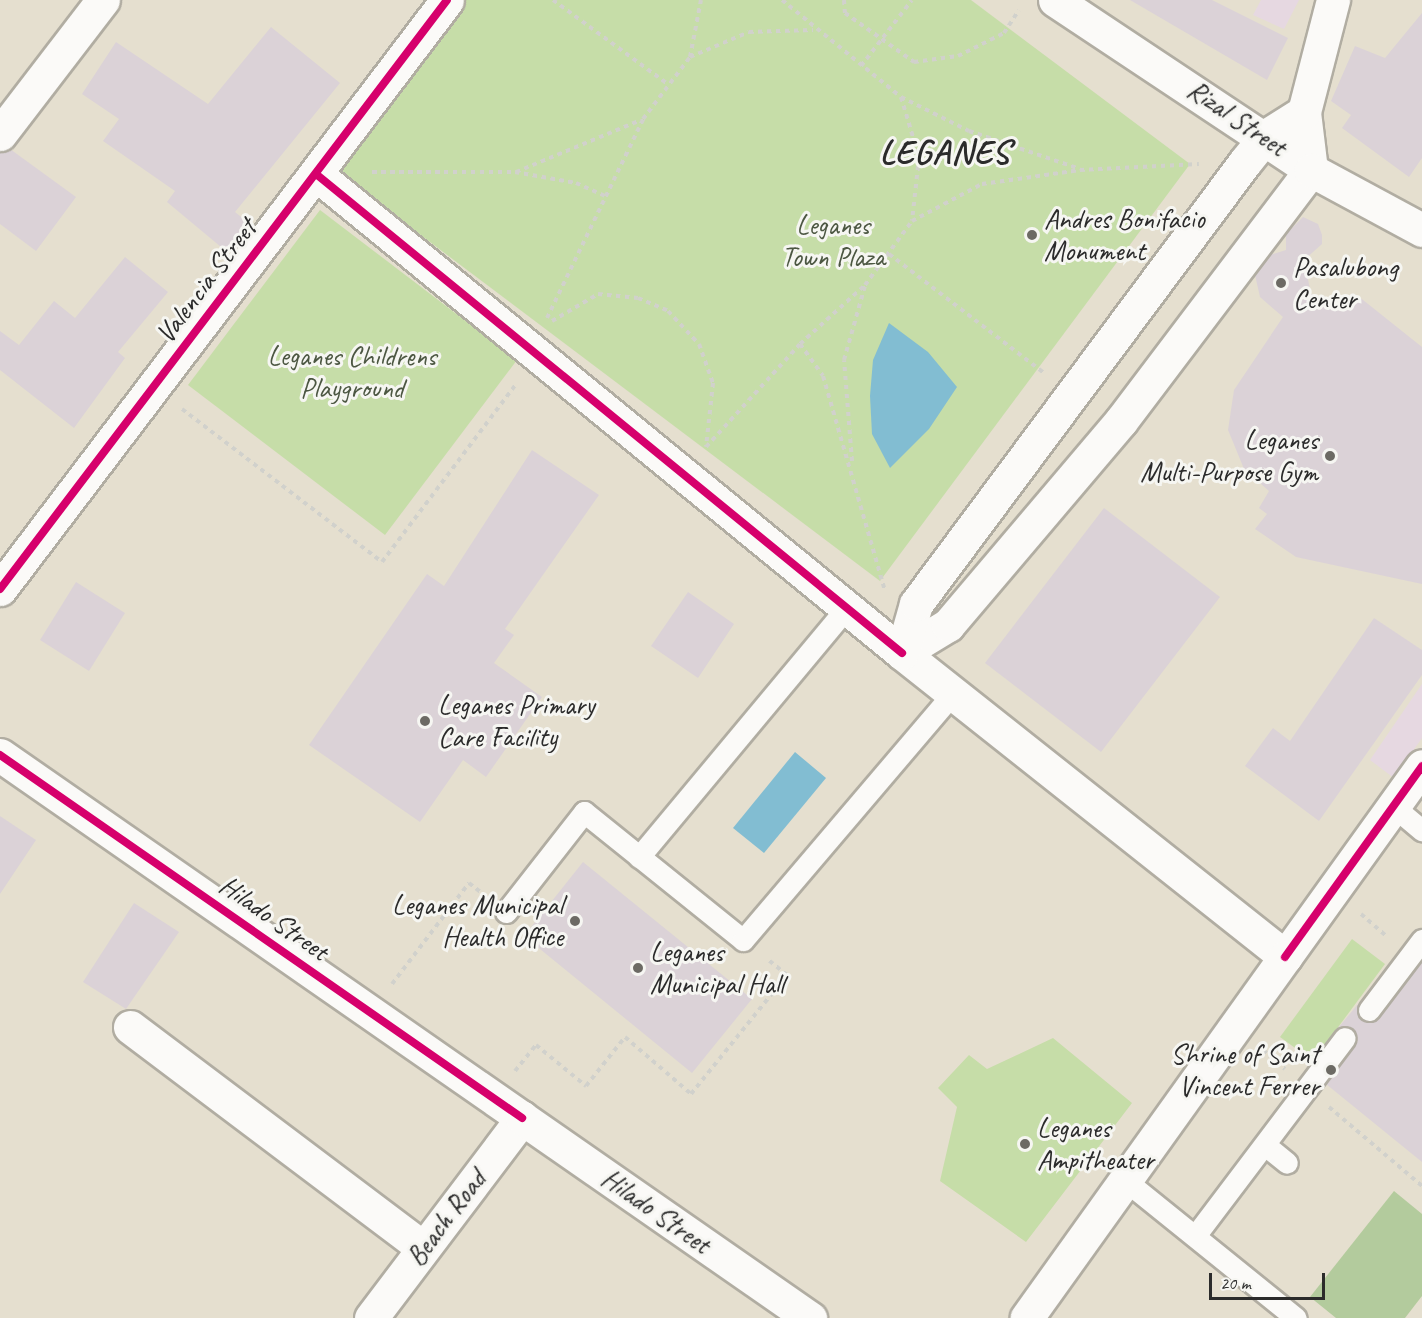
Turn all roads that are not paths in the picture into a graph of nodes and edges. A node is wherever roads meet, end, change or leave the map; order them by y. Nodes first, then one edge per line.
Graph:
1 (103, 0) edge
2 (447, 0) edge
3 (1055, 0) edge
4 (1333, 0) edge
5 (1304, 112) junction
6 (0, 134) edge
7 (1266, 136) junction
8 (1311, 170) junction
9 (316, 174) junction
10 (1422, 230) edge
11 (0, 589) edge
12 (845, 610) junction
13 (902, 653) junction
14 (952, 694) junction
15 (0, 755) edge
16 (1422, 766) edge
17 (1393, 806) junction
18 (1422, 831) edge
19 (639, 857) junction
20 (506, 912) dead end
21 (1416, 948) edge
22 (1285, 957) junction
23 (1369, 1010) dead end
24 (130, 1028) dead end
25 (1345, 1038) dead end
26 (522, 1119) junction
27 (1265, 1145) junction
28 (1287, 1163) dead end
29 (1126, 1180) junction
30 (1195, 1236) junction
31 (422, 1247) junction
32 (371, 1318) edge
33 (810, 1318) edge
34 (1027, 1318) edge
35 (1296, 1318) edge

1 - 6 main road
2 - 9 main road, Valencia Street
3 - 7 main road, Rizal Street
4 - 5 main road
5 - 7 main road
5 - 8 main road
7 - 8 main road, Rizal Street
7 - 13 main road
8 - 10 main road, Rizal Street
8 - 13 main road
9 - 11 main road, Valencia Street
9 - 12 main road
12 - 13 main road
12 - 19 lane
13 - 14 main road
14 - 19 lane
14 - 22 main road
15 - 26 main road, Hilado Street
16 - 17 main road
17 - 18 lane
17 - 22 main road
19 - 20 lane
21 - 23 lane
22 - 29 main road
24 - 31 main road
25 - 27 lane
26 - 31 main road, Beach Road
26 - 33 main road, Hilado Street
27 - 28 lane
27 - 30 lane
29 - 30 lane
29 - 34 main road
30 - 35 lane
31 - 32 main road, Beach Road

